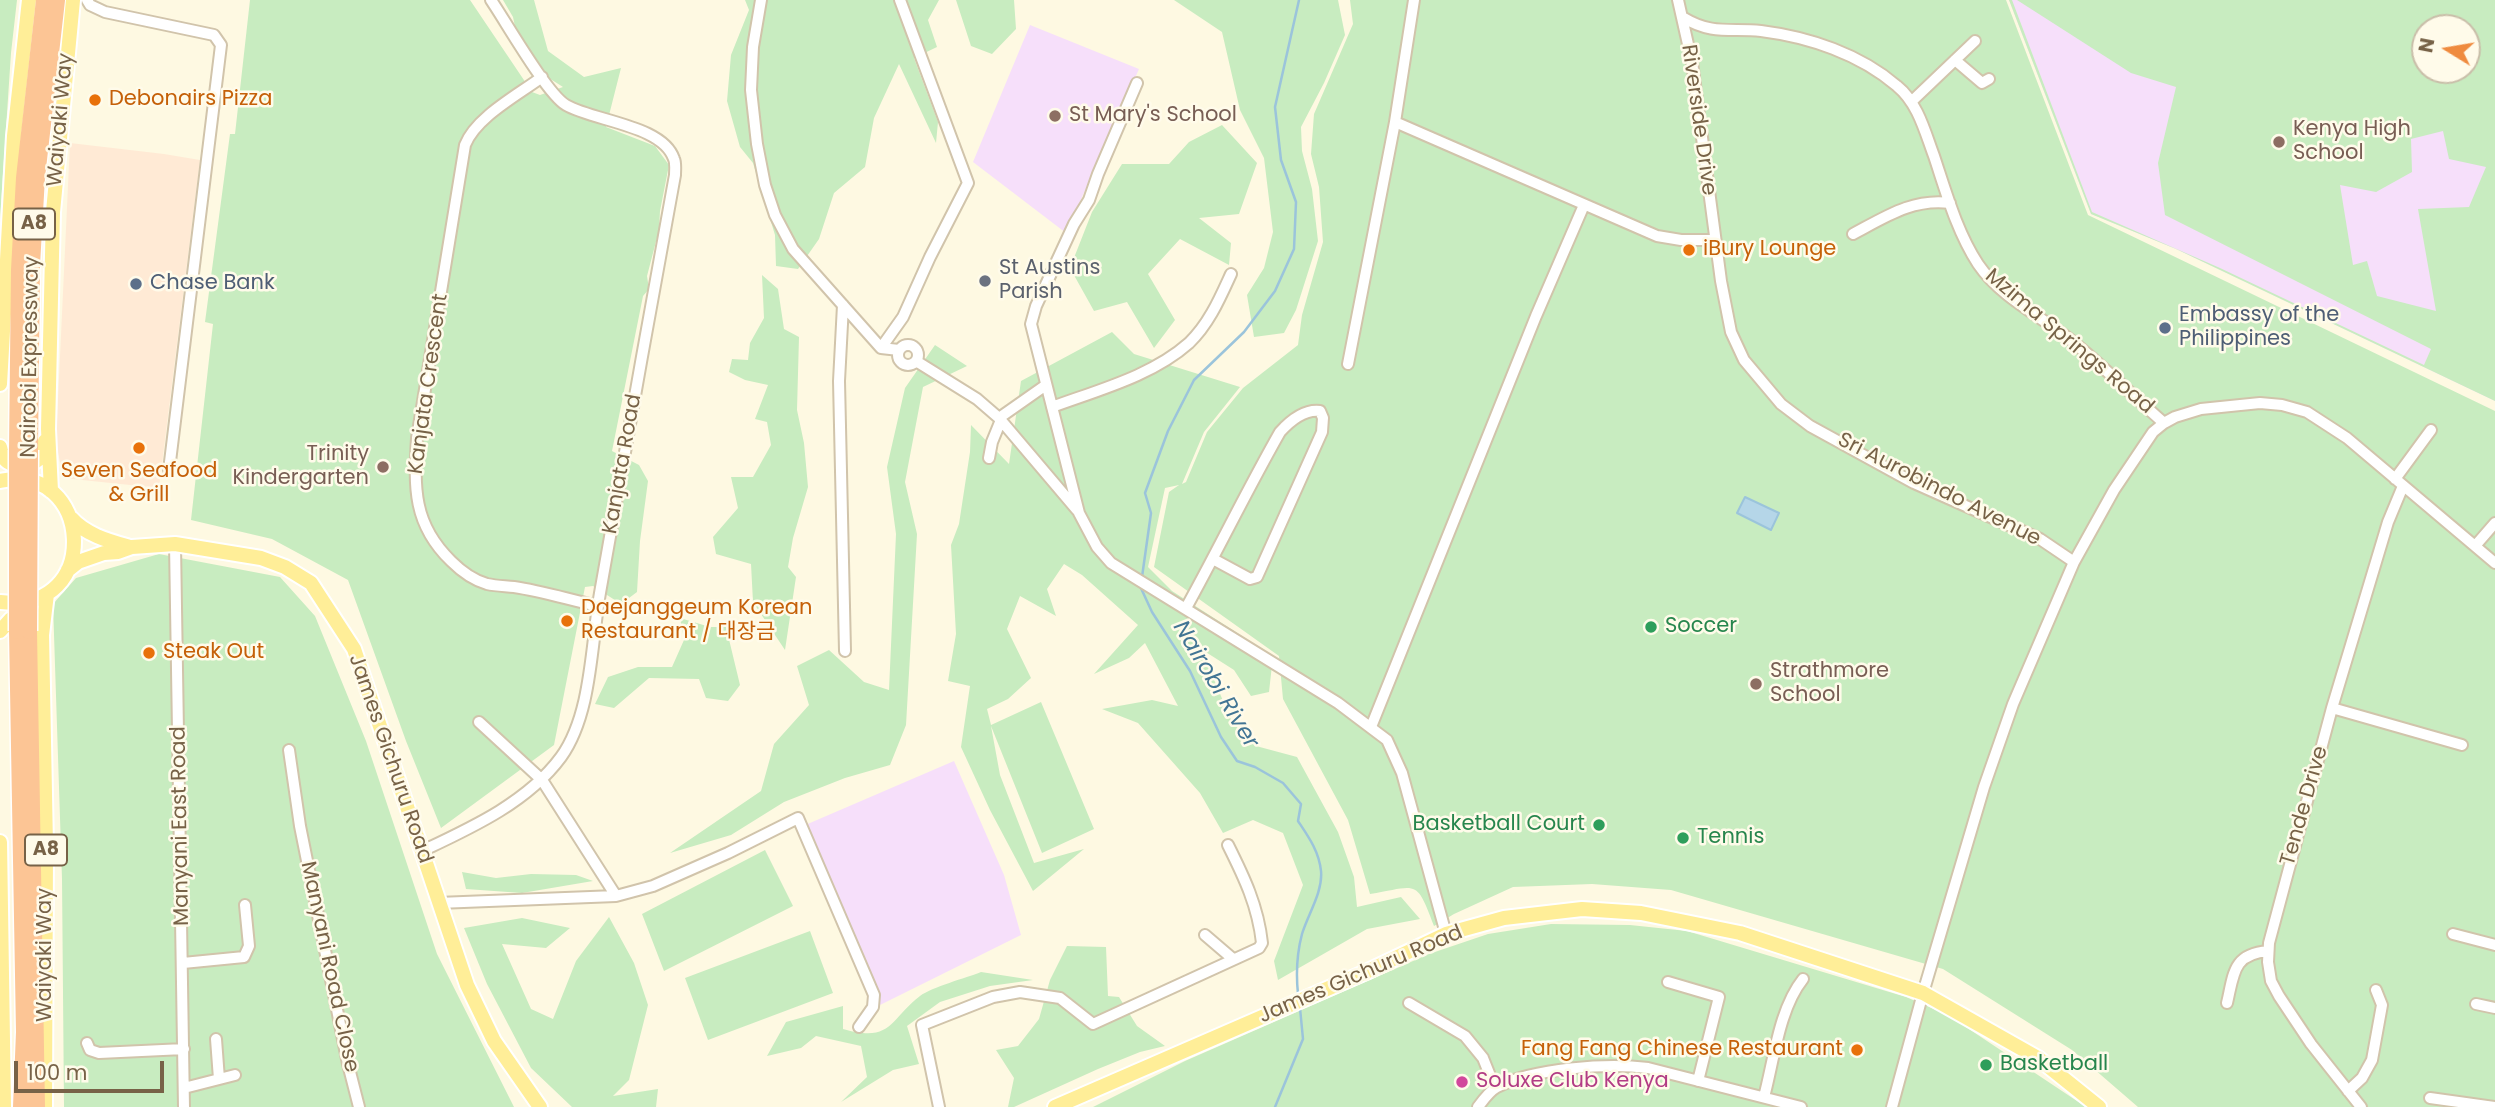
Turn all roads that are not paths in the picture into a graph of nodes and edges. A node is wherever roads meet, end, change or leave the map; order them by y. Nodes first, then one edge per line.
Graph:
1 (29, 0) edge
2 (44, 0) edge
3 (57, 0) edge
4 (73, 0) edge
5 (86, 0) edge
6 (491, 0) edge
7 (761, 0) edge
8 (900, 0) edge
9 (1414, 0) edge
10 (1678, 0) edge
11 (1684, 18) junction
12 (1975, 41) dead end
13 (1955, 60) junction
14 (542, 77) junction
15 (1989, 79) dead end
16 (1137, 83) dead end
17 (1911, 102) junction
18 (1395, 122) junction
19 (1950, 203) junction
20 (1584, 205) junction
21 (1853, 234) dead end
22 (1714, 240) junction
23 (1231, 274) dead end
24 (844, 305) junction
25 (881, 348) junction
26 (1348, 364) dead end
27 (0, 384) edge
28 (1046, 384) junction
29 (1052, 407) junction
30 (1000, 419) junction
31 (2164, 423) junction
32 (48, 429) junction
33 (2431, 430) dead end
34 (0, 447) edge
35 (989, 458) dead end
36 (169, 470) dead end
37 (0, 481) edge
38 (2399, 483) junction
39 (51, 491) junction
40 (1079, 513) junction
41 (70, 517) junction
42 (2495, 523) edge
43 (175, 544) junction
44 (2475, 546) junction
45 (132, 547) junction
46 (1213, 559) junction
47 (2074, 562) junction
48 (2495, 563) edge
49 (68, 570) junction
50 (47, 594) junction
51 (0, 602) edge
52 (598, 606) junction
53 (1186, 607) junction
54 (0, 631) edge
55 (36, 633) junction
56 (845, 651) dead end
57 (2332, 708) junction
58 (479, 722) dead end
59 (1371, 727) junction
60 (2462, 745) dead end
61 (289, 750) dead end
62 (542, 780) junction
63 (0, 842) edge
64 (1227, 845) dead end
65 (422, 851) junction
66 (616, 896) junction
67 (438, 903) junction
68 (245, 905) dead end
69 (1446, 934) junction
70 (2453, 934) dead end
71 (1205, 935) dead end
72 (2495, 945) edge
73 (2268, 951) junction
74 (1233, 960) junction
75 (183, 963) junction
76 (1803, 979) dead end
77 (1668, 982) dead end
78 (2376, 990) dead end
79 (1923, 993) junction
80 (1409, 1003) dead end
81 (2227, 1003) dead end
82 (2476, 1004) dead end
83 (2495, 1008) edge
84 (29, 1026) junction
85 (859, 1027) dead end
86 (216, 1039) dead end
87 (87, 1043) dead end
88 (184, 1049) junction
89 (235, 1074) dead end
90 (219, 1079) junction
91 (1698, 1081) junction
92 (184, 1088) junction
93 (1494, 1088) junction
94 (2348, 1091) junction
95 (1765, 1097) junction
96 (2430, 1098) dead end
97 (1793, 1106) edge
98 (4, 1107) edge
99 (21, 1107) edge
100 (37, 1107) edge
101 (45, 1107) edge
102 (184, 1107) edge
103 (359, 1107) edge
104 (540, 1107) edge
105 (939, 1107) edge
106 (1055, 1107) edge
107 (1478, 1107) edge
108 (1892, 1107) edge
109 (2099, 1107) edge
110 (2361, 1107) edge
111 (2495, 1107) edge

1 - 27 main road
2 - 84 highway, Nairobi Expressway / A8, bridge
3 - 55 highway, Nairobi Expressway / A8, bridge
4 - 32 main road, Waiyaki Way / A8
5 - 36 street
6 - 14 street
7 - 24 street
8 - 25 street
9 - 18 street
10 - 11 street, Riverside Drive
11 - 17 street, Mzima Springs Road
11 - 22 street, Riverside Drive
12 - 13 street
13 - 15 street
13 - 17 street
14 - 52 street, Kanjata Road
14 - 52 street, Kanjata Crescent
16 - 28 street
17 - 19 street, Mzima Springs Road
18 - 20 street
18 - 26 street
19 - 21 street
19 - 31 street, Mzima Springs Road
20 - 22 street
20 - 59 street
22 - 47 street, Sri Aurobindo Avenue
23 - 29 street
24 - 25 street
24 - 56 street
25 - 30 street
28 - 29 street
28 - 30 street
29 - 40 street
30 - 35 street
30 - 40 street
31 - 38 street, Mzima Springs Road
31 - 47 street, Mzima Springs Road
32 - 34 main road
32 - 39 main road, Waiyaki Way / A8
33 - 38 street, Tende Drive
37 - 39 main road
38 - 44 street, Mzima Springs Road
38 - 57 street, Tende Drive
39 - 41 main road
40 - 53 street
41 - 45 main road
41 - 49 main road
42 - 44 street
43 - 45 main road, James Gichuru Road
43 - 65 main road, James Gichuru Road
43 - 75 street, Manyani East Road
44 - 48 street, Mzima Springs Road
45 - 49 main road
46 - 46 street
46 - 53 street
47 - 79 street, Mzima Springs Road
49 - 50 main road
50 - 51 main road
50 - 55 main road, Waiyaki Way / A8
52 - 62 street, Kanjata Road
53 - 59 street
54 - 55 main road
55 - 84 highway, A8
55 - 101 main road, Waiyaki Way / A8
57 - 60 street
57 - 73 street, Tende Drive
58 - 62 street
59 - 69 street
61 - 103 street, Manyani Road Close
62 - 65 street, Kanjata Road
62 - 66 street
63 - 98 main road, Waiyaki Way
64 - 74 street
65 - 67 main road, James Gichuru Road
66 - 67 street
66 - 85 street
67 - 104 main road, James Gichuru Road
68 - 75 street
69 - 79 main road, James Gichuru Road
69 - 106 main road, James Gichuru Road
70 - 72 street
71 - 74 street
73 - 81 street
73 - 94 street, Tende Drive
74 - 105 street
75 - 88 street, Manyani East Road
76 - 95 street
77 - 91 street
78 - 94 street
79 - 108 street, Mzima Springs Road
79 - 109 main road, James Gichuru Road
80 - 93 street
82 - 83 street
84 - 99 highway, Nairobi Expressway / A8
84 - 100 highway, A8
86 - 90 street
87 - 88 street
88 - 92 street, Manyani East Road
89 - 90 street
90 - 92 street
91 - 93 street
91 - 95 street
92 - 102 street, Manyani East Road
93 - 107 street
94 - 110 street, Tende Drive
95 - 97 street
96 - 111 street

